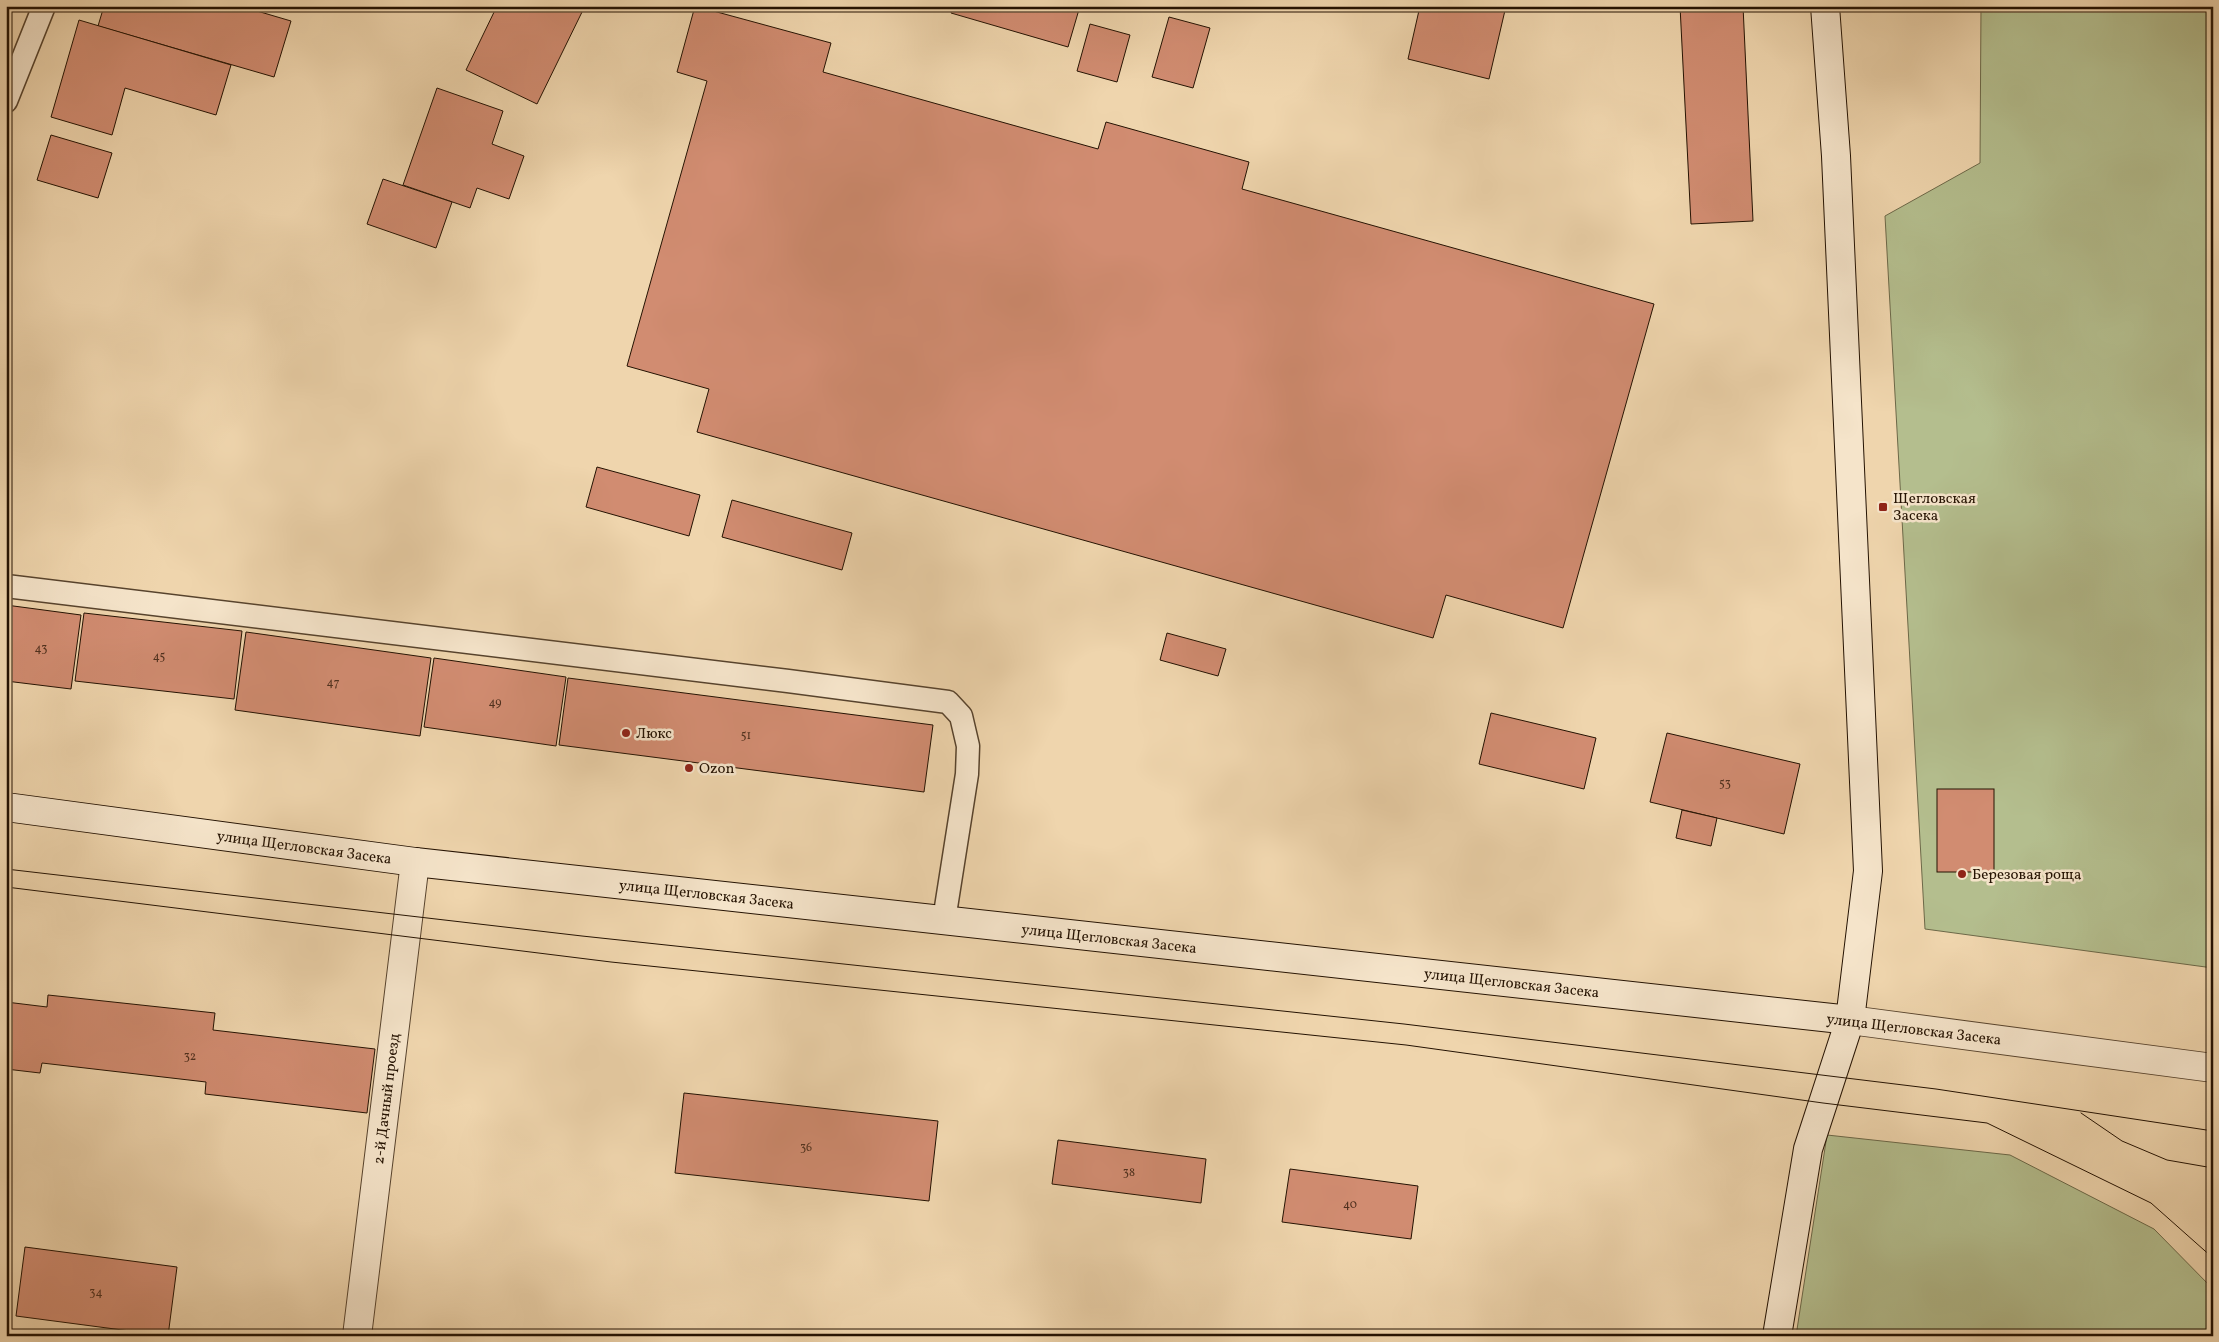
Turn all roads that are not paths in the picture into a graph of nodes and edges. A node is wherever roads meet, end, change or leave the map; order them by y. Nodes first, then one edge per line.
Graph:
1 (44, 6) edge
2 (1825, 6) edge
3 (6, 101) edge
4 (6, 586) edge
5 (6, 807) edge
6 (415, 862) junction
7 (944, 920) junction
8 (1850, 1020) junction
9 (2213, 1068) edge
10 (357, 1336) edge
11 (1777, 1336) edge

1 - 3 lane
2 - 8 street
4 - 7 lane
5 - 6 street, улица Щегловская Засека
6 - 7 street, улица Щегловская Засека
6 - 10 street, 2-й Дачный проезд
7 - 8 street, улица Щегловская Засека
8 - 9 street, улица Щегловская Засека
8 - 11 street

